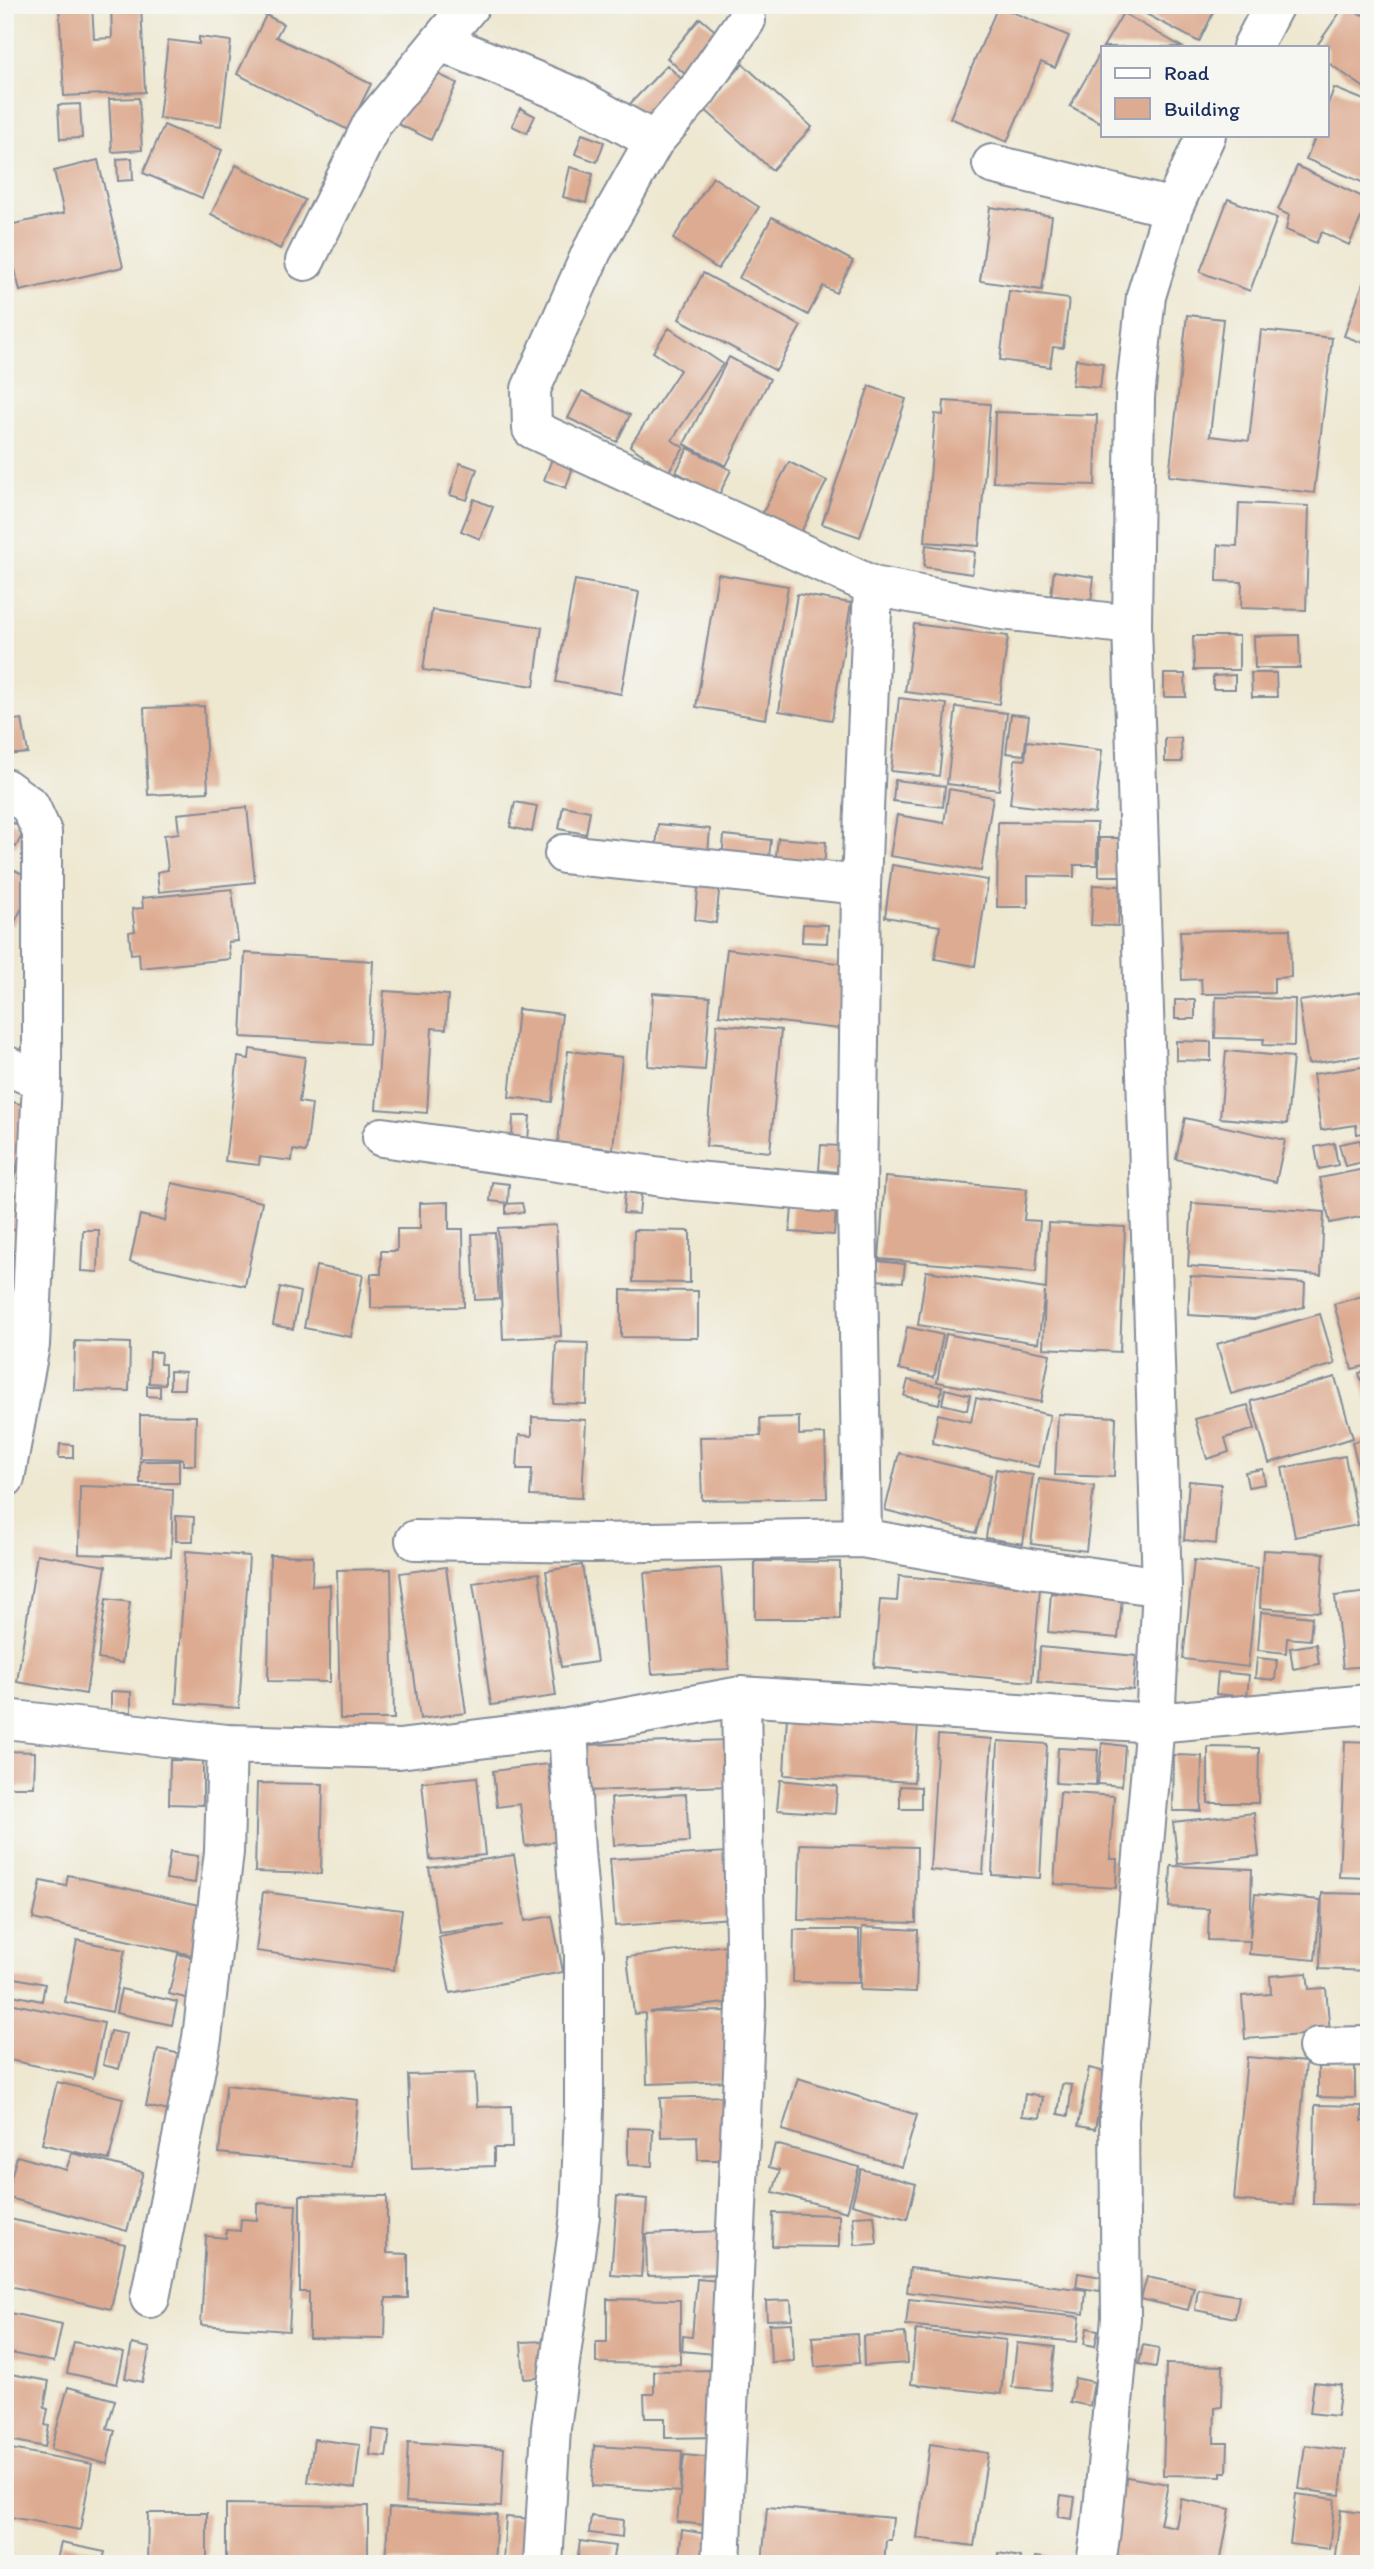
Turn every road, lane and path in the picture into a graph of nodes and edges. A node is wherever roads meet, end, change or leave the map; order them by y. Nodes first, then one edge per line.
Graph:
1 (470, 5) edge
2 (1274, 5) edge
3 (746, 20) dead end
4 (441, 41) junction
5 (1253, 46) edge
6 (1206, 136) edge
7 (654, 141) junction
8 (992, 164) dead end
9 (1173, 208) junction
10 (305, 261) dead end
11 (873, 586) junction
12 (1132, 625) junction
13 (5, 788) edge
14 (564, 853) dead end
15 (861, 885) junction
16 (5, 1065) edge
17 (42, 1081) junction
18 (382, 1137) dead end
19 (858, 1195) junction
20 (5, 1478) edge
21 (862, 1538) junction
22 (415, 1540) dead end
23 (1162, 1587) junction
24 (741, 1696) junction
25 (1369, 1704) edge
26 (5, 1719) edge
27 (1155, 1723) junction
28 (568, 1728) junction
29 (227, 1744) junction
30 (1369, 2046) edge
31 (1318, 2047) dead end
32 (150, 2298) dead end
33 (543, 2564) edge
34 (721, 2564) edge
35 (1096, 2564) edge

1 - 4 street
2 - 5 street
3 - 7 street
4 - 7 street
4 - 10 street
6 - 9 street
7 - 11 street
8 - 9 street
9 - 12 street
11 - 12 street
11 - 15 street
12 - 23 street
13 - 17 street
14 - 15 street
15 - 19 street
16 - 17 street
17 - 20 street
18 - 19 street
19 - 21 street
21 - 22 street
21 - 23 street
23 - 27 street
24 - 27 street
24 - 28 street
24 - 34 street
25 - 27 street
26 - 29 street
27 - 35 street
28 - 29 street
28 - 33 street
29 - 32 street
30 - 31 street

